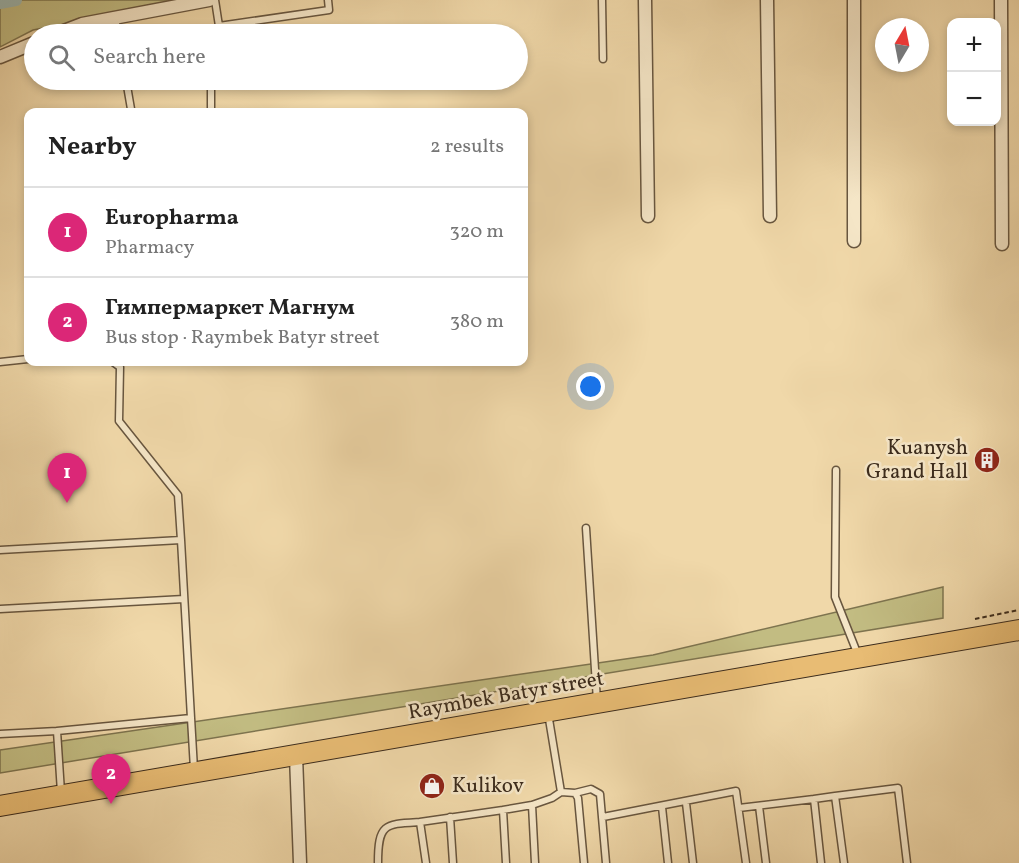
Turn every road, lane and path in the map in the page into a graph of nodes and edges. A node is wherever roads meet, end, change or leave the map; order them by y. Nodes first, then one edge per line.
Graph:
1 (209, 0) edge
2 (215, 0) edge
3 (328, 0) edge
4 (602, 0) edge
5 (645, 0) edge
6 (767, 0) edge
7 (854, 0) edge
8 (1001, 0) edge
9 (115, 18) junction
10 (82, 24) edge
11 (116, 24) edge
12 (219, 24) edge
13 (233, 24) edge
14 (24, 47) edge
15 (0, 57) edge
16 (603, 59) dead end
17 (128, 90) edge
18 (211, 90) edge
19 (131, 108) edge
20 (211, 108) edge
21 (648, 216) dead end
22 (770, 216) dead end
23 (854, 241) dead end
24 (1002, 244) dead end
25 (24, 359) edge
26 (0, 362) edge
27 (118, 366) edge
28 (836, 471) dead end
29 (586, 528) dead end
30 (181, 540) junction
31 (0, 550) edge
32 (184, 599) junction
33 (0, 609) edge
34 (1019, 610) edge
35 (975, 619) dead end
36 (1019, 630) edge
37 (859, 658) junction
38 (597, 705) junction
39 (547, 713) junction
40 (191, 718) junction
41 (57, 731) junction
42 (0, 734) edge
43 (296, 756) junction
44 (194, 773) junction
45 (561, 792) junction
46 (575, 793) junction
47 (61, 795) junction
48 (835, 795) junction
49 (814, 799) junction
50 (686, 803) junction
51 (532, 805) junction
52 (0, 806) edge
53 (759, 806) junction
54 (662, 807) junction
55 (739, 808) junction
56 (503, 810) junction
57 (450, 817) junction
58 (603, 818) junction
59 (420, 822) junction
60 (300, 863) edge
61 (378, 863) edge
62 (426, 863) edge
63 (453, 863) edge
64 (506, 863) edge
65 (536, 863) edge
66 (584, 863) edge
67 (606, 863) edge
68 (668, 863) edge
69 (693, 863) edge
70 (746, 863) edge
71 (766, 863) edge
72 (821, 863) edge
73 (844, 863) edge
74 (907, 863) edge

1 - 9 street
2 - 12 lane
3 - 13 lane
4 - 16 lane
5 - 21 street
6 - 22 street
7 - 23 street
8 - 24 street
9 - 10 street
9 - 11 lane
14 - 15 street
17 - 19 lane
18 - 20 lane
25 - 26 lane
27 - 30 lane
28 - 37 lane
29 - 38 lane
30 - 31 lane
30 - 32 lane
32 - 33 lane
32 - 40 lane
34 - 35 path
36 - 37 main road, Raymbek Batyr street
37 - 38 main road, Raymbek Batyr street
38 - 39 main road, Raymbek Batyr street
39 - 43 main road, Raymbek Batyr street
39 - 45 lane
40 - 41 lane
40 - 44 lane
41 - 42 lane
41 - 47 lane
43 - 44 main road, Raymbek Batyr street
43 - 60 street
44 - 47 main road, Raymbek Batyr street
45 - 46 lane
45 - 51 lane
46 - 58 lane
46 - 66 lane
47 - 52 main road, Raymbek Batyr street
48 - 49 lane
48 - 73 lane
48 - 74 lane
49 - 53 lane
49 - 72 lane
50 - 54 lane
50 - 55 lane
50 - 69 lane
51 - 56 lane
51 - 65 lane
53 - 55 lane
53 - 71 lane
54 - 58 lane
54 - 68 lane
55 - 70 lane
56 - 57 lane
56 - 64 lane
57 - 59 lane
57 - 63 lane
58 - 67 lane
59 - 61 lane
59 - 62 lane

